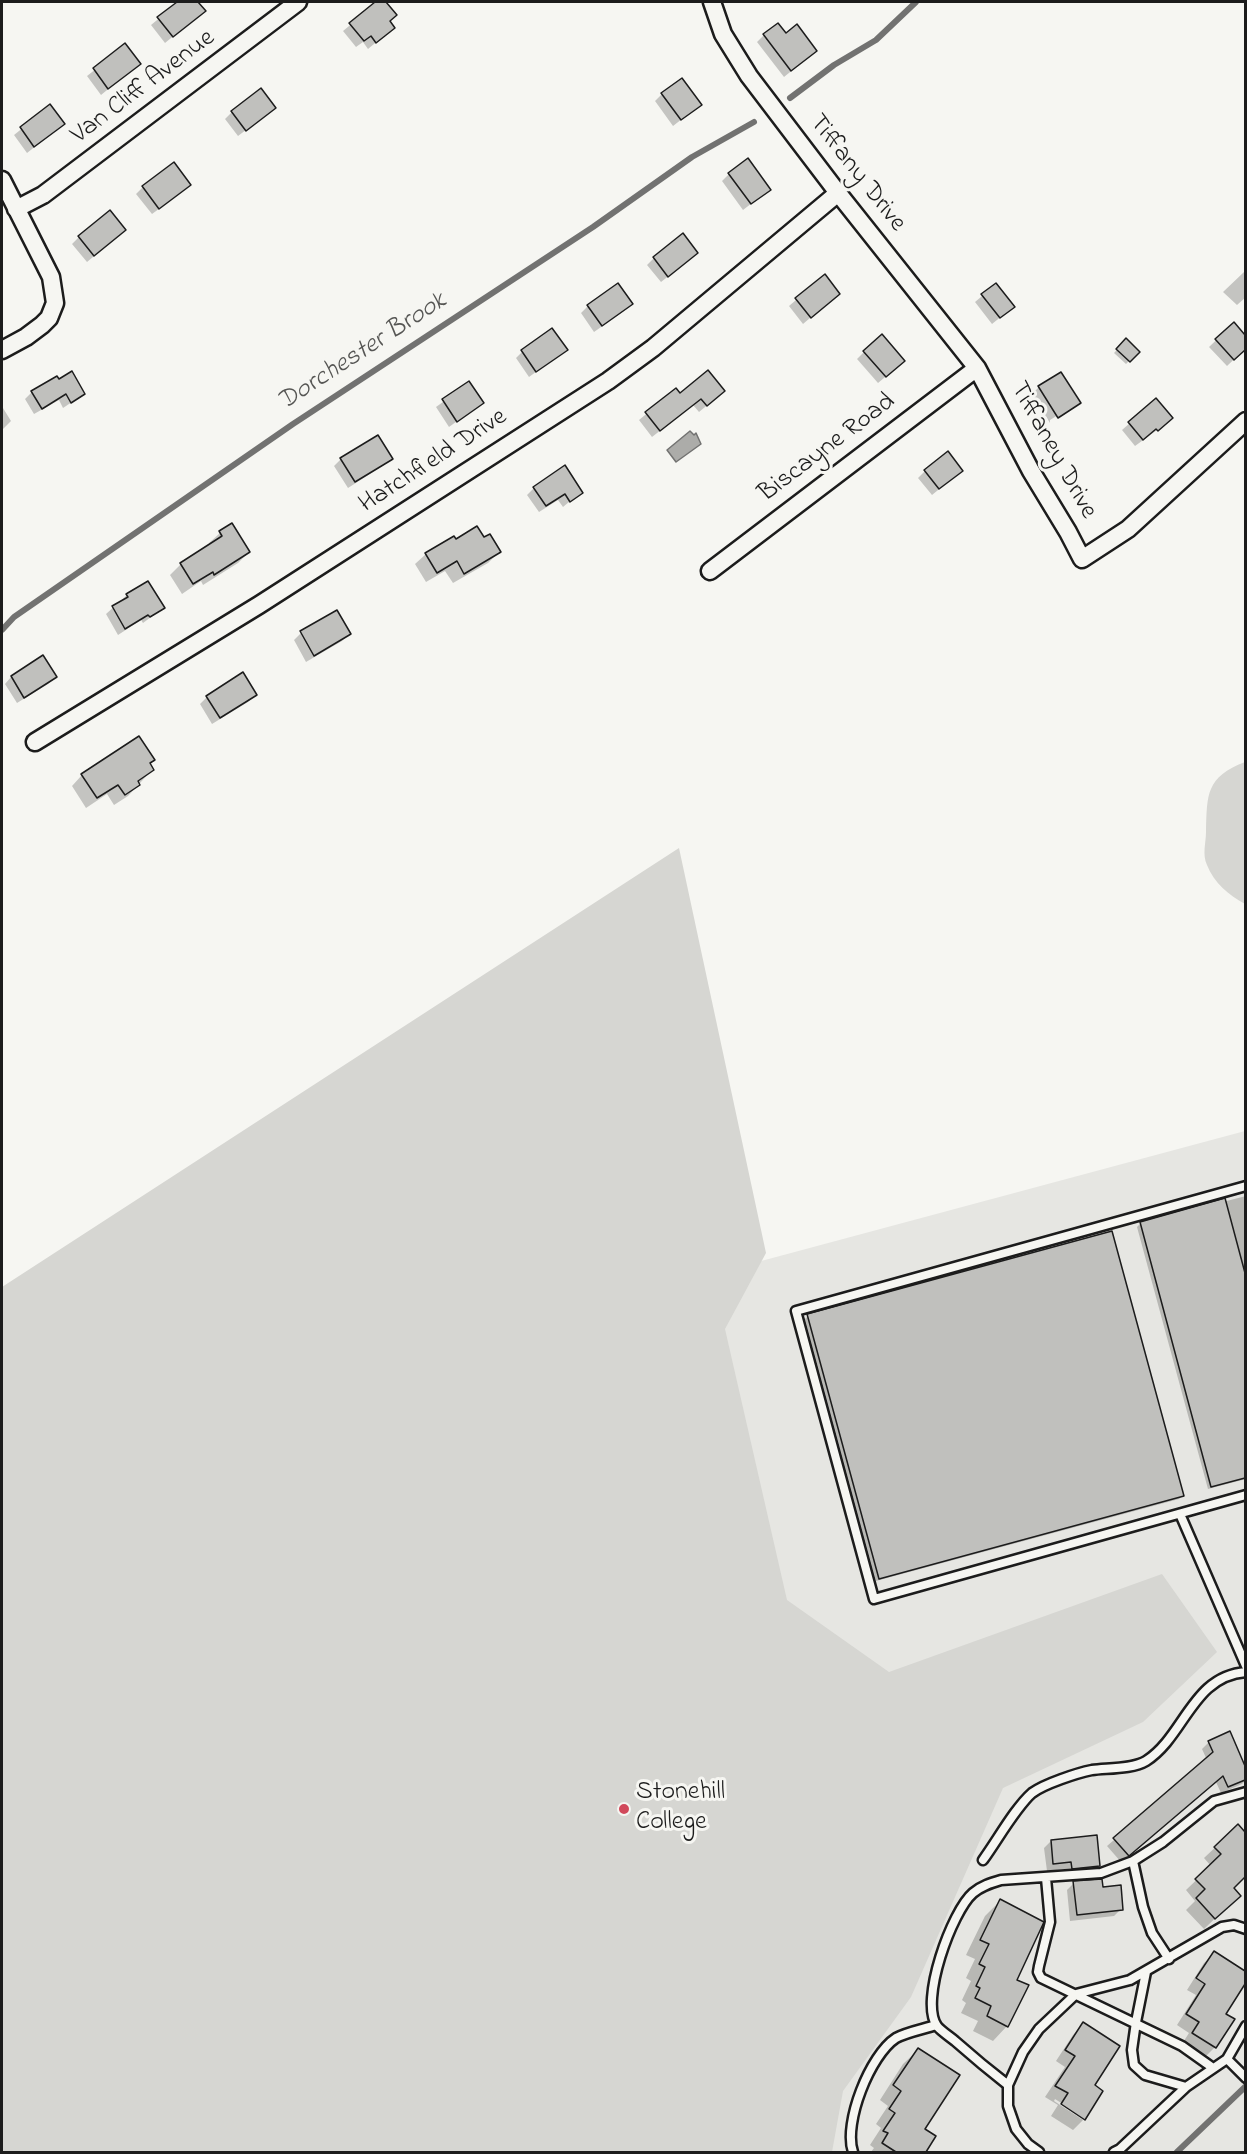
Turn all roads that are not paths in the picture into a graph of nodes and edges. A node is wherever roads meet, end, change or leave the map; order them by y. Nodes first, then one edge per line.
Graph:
1 (298, 2) edge
2 (712, 2) edge
3 (2, 180) edge
4 (838, 193) junction
5 (16, 209) junction
6 (2, 350) edge
7 (977, 368) junction
8 (1245, 421) edge
9 (710, 571) dead end
10 (35, 742) dead end
11 (1245, 1186) edge
12 (1245, 1495) edge
13 (1180, 1514) junction
14 (1245, 1666) edge
15 (1245, 1672) edge
16 (1245, 1792) edge
17 (983, 1860) dead end
18 (1133, 1861) junction
19 (1046, 1878) junction
20 (1245, 1929) edge
21 (1169, 1959) junction
22 (1146, 1972) junction
23 (1076, 1994) junction
24 (1136, 2022) junction
25 (936, 2025) junction
26 (1245, 2026) edge
27 (1227, 2059) junction
28 (1213, 2068) junction
29 (1243, 2075) edge
30 (1008, 2085) junction
31 (1186, 2087) junction
32 (853, 2152) edge
33 (1039, 2152) edge
34 (1114, 2152) edge

1 - 5 street, Van Cliff Avenue
2 - 4 street, Tiffany Drive
3 - 5 street
4 - 7 street, Tiffany Drive
4 - 10 street, Hatchfield Drive
5 - 6 street
7 - 8 street, Tiffaney Drive
7 - 9 street, Biscayne Road
11 - 13 lane
12 - 13 lane
13 - 14 lane
15 - 17 lane
16 - 18 lane
18 - 19 lane
18 - 21 lane
19 - 23 lane
19 - 25 lane
20 - 21 lane
21 - 22 lane
22 - 23 lane
22 - 24 lane
23 - 24 lane
23 - 30 lane
24 - 28 lane
24 - 31 lane
25 - 30 lane
25 - 32 lane
26 - 27 lane
27 - 28 lane
27 - 29 lane
28 - 31 lane
30 - 33 lane
31 - 34 lane

